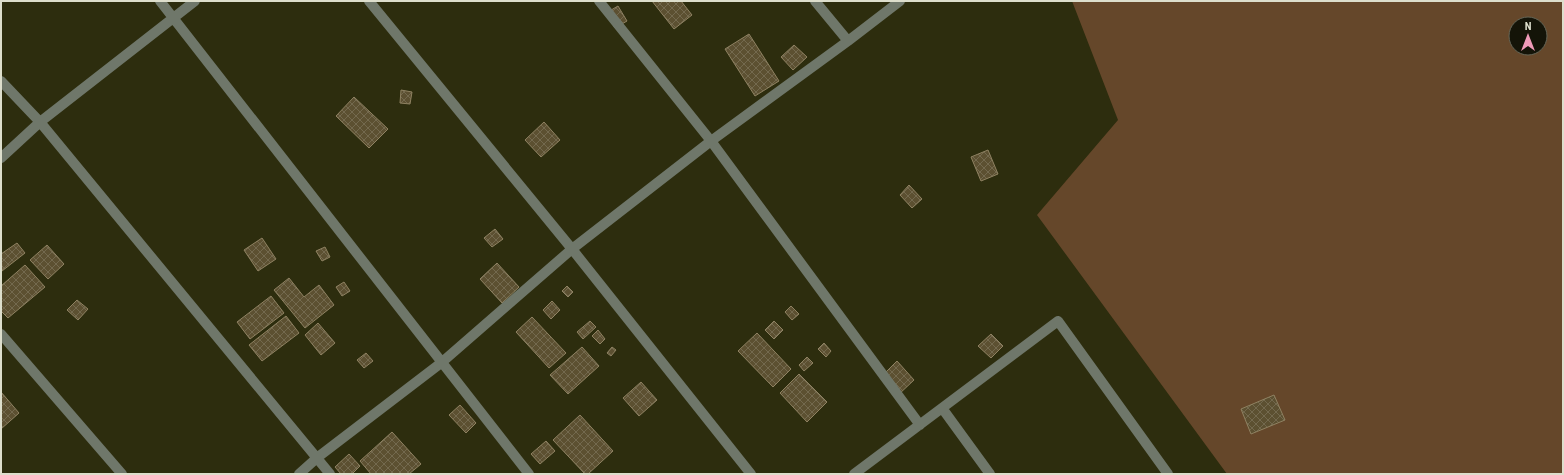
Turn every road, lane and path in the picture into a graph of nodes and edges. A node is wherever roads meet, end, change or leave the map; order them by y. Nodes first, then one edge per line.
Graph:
1 (160, 1) edge
2 (195, 1) edge
3 (369, 1) edge
4 (599, 1) edge
5 (815, 1) edge
6 (900, 1) edge
7 (174, 17) junction
8 (848, 41) junction
9 (1, 81) edge
10 (40, 122) junction
11 (711, 140) junction
12 (1, 158) edge
13 (572, 249) junction
14 (1, 334) edge
15 (442, 363) junction
16 (942, 408) junction
17 (920, 425) junction
18 (318, 457) junction
19 (122, 474) edge
20 (299, 474) edge
21 (330, 474) edge
22 (529, 474) edge
23 (751, 474) edge
24 (854, 474) edge
25 (990, 474) edge
26 (1168, 474) edge

1 - 7 street
2 - 7 street
3 - 13 street
4 - 11 street
5 - 8 street
6 - 8 street
7 - 10 street
7 - 15 street
8 - 11 street
9 - 10 street
10 - 12 street
10 - 18 street
11 - 13 street
11 - 17 street
13 - 15 street
13 - 23 street
14 - 19 street
15 - 18 street
15 - 22 street
16 - 17 street
16 - 25 street
16 - 26 street
17 - 24 street
18 - 20 street
18 - 21 street

